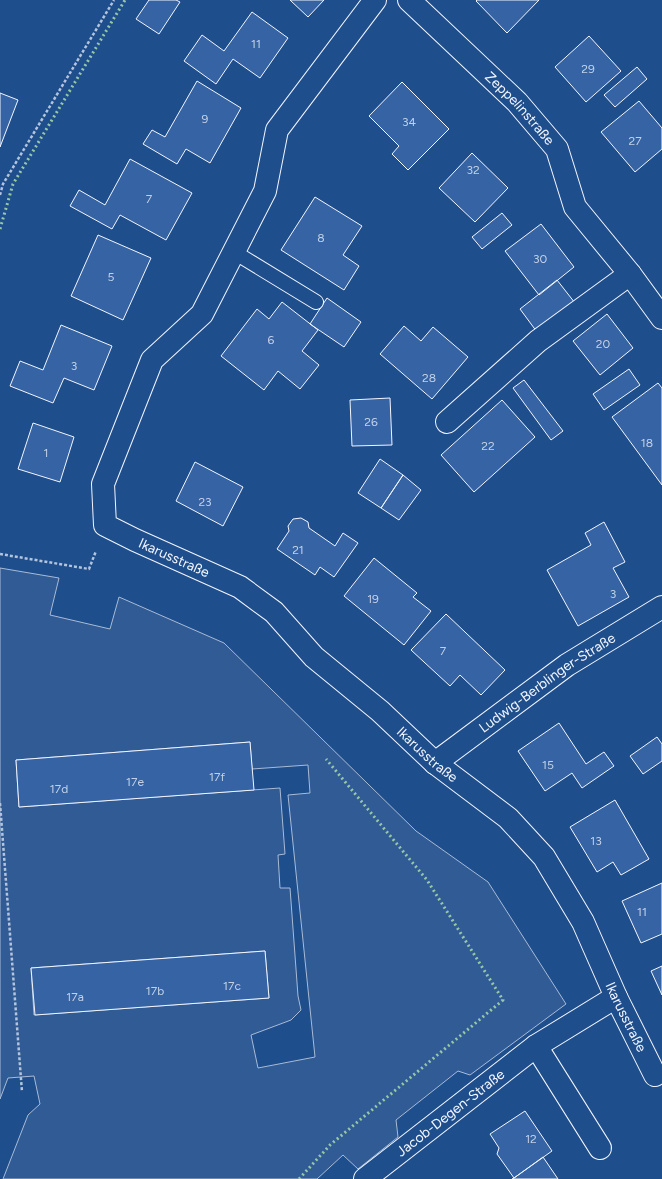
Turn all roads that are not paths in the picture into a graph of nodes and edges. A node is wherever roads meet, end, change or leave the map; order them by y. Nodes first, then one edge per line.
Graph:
1 (375, 0) edge
2 (409, 0) edge
3 (234, 252) junction
4 (630, 274) junction
5 (316, 302) dead end
6 (662, 318) edge
7 (447, 422) dead end
8 (662, 607) edge
9 (435, 763) junction
10 (616, 997) junction
11 (536, 1046) junction
12 (655, 1075) dead end
13 (600, 1148) dead end
14 (365, 1179) edge

1 - 3 street
2 - 4 street, Zeppelinstraße
3 - 5 lane
3 - 9 street, Ikarusstraße
4 - 6 street, Zeppelinstraße
4 - 7 street
8 - 9 street, Ludwig-Berblinger-Straße
9 - 10 street, Ikarusstraße
10 - 11 street, Jacob-Degen-Straße
10 - 12 street, Ikarusstraße
11 - 13 street
11 - 14 street, Jacob-Degen-Straße

